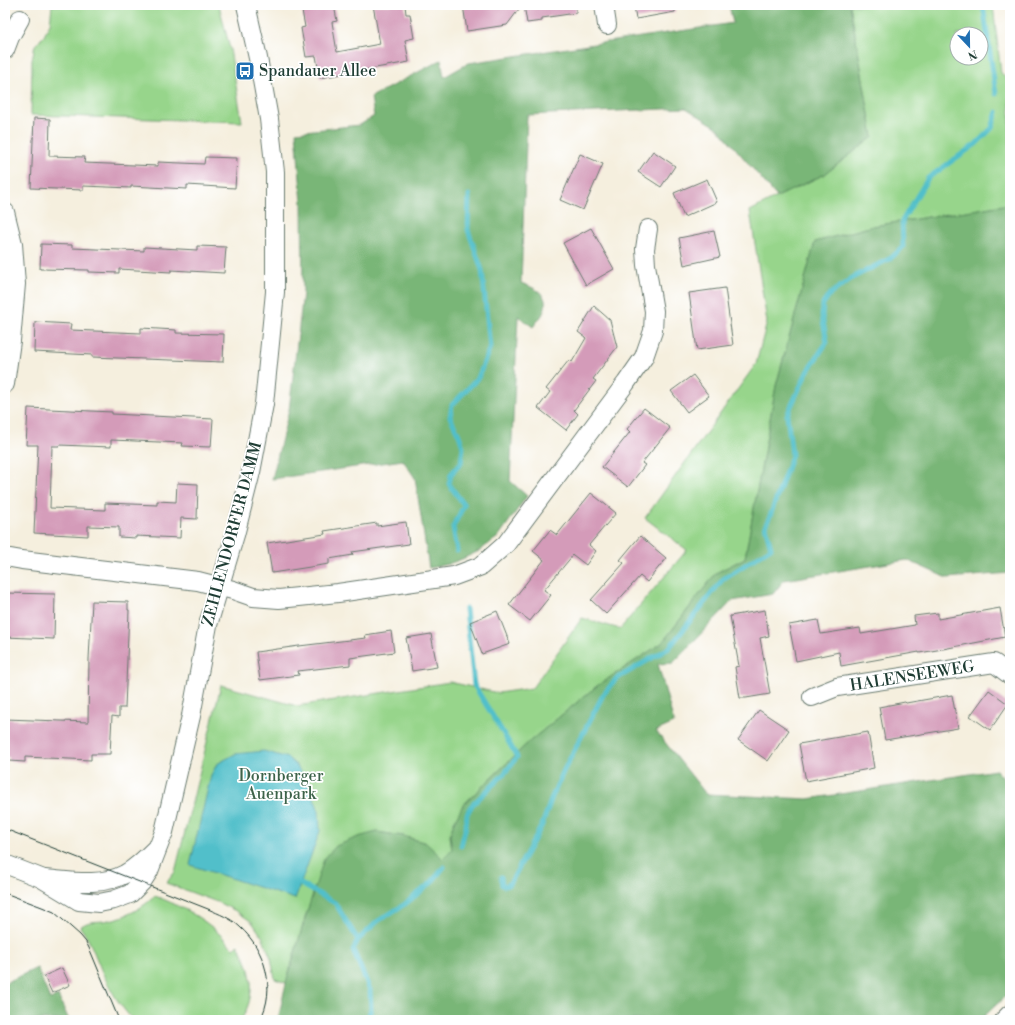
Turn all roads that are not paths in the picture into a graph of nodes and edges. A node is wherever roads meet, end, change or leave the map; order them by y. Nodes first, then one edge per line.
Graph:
1 (246, 5) edge
2 (604, 5) edge
3 (20, 19) dead end
4 (607, 25) dead end
5 (5, 50) edge
6 (5, 212) edge
7 (648, 228) dead end
8 (5, 384) edge
9 (5, 557) edge
10 (219, 587) junction
11 (1010, 675) edge
12 (812, 697) dead end
13 (5, 864) edge
14 (1010, 1014) edge
15 (1004, 1020) edge

1 - 10 street, ZEHLENDORFER DAMM
2 - 4 street
3 - 5 street
6 - 8 street
7 - 10 street
9 - 10 street
10 - 13 street, ZEHLENDORFER DAMM
11 - 12 street, HALENSEEWEG
14 - 15 street

